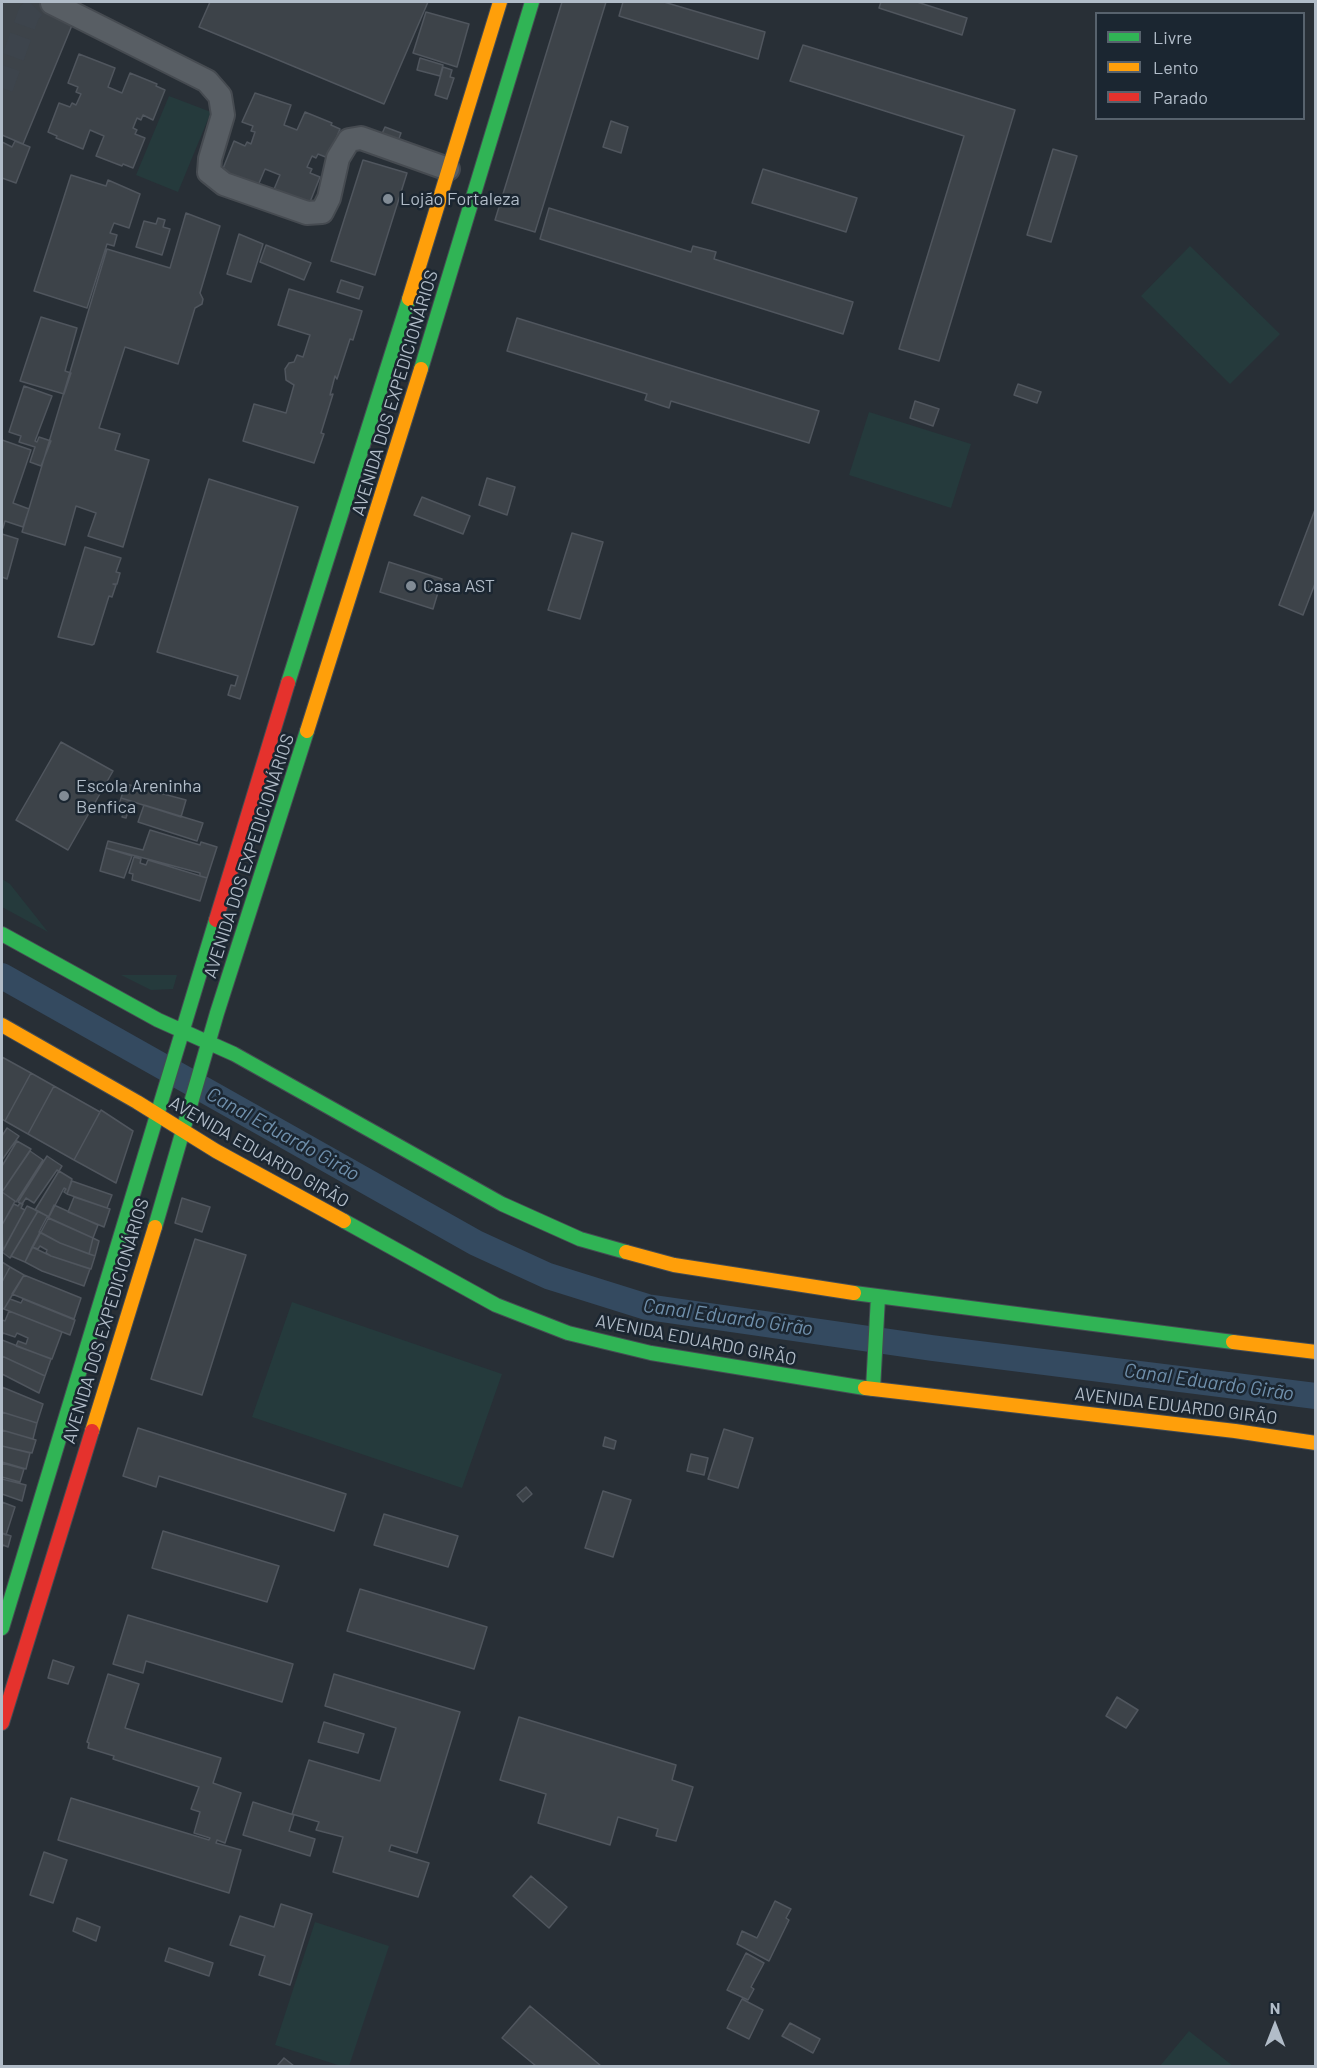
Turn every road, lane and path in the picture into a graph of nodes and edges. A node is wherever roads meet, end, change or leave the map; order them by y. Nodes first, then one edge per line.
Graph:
1 (500, 2) edge
2 (532, 2) edge
3 (52, 3) dead end
4 (448, 169) junction
5 (365, 498) junction
6 (2, 934) edge
7 (2, 1025) edge
8 (183, 1032) junction
9 (209, 1043) junction
10 (158, 1115) junction
11 (183, 1131) junction
12 (878, 1304) junction
13 (1316, 1352) edge
14 (873, 1389) junction
15 (1316, 1443) edge
16 (2, 1628) edge
17 (2, 1722) edge

1 - 4 main road, AVENIDA DOS EXPEDICIONÁRIOS
2 - 5 main road, AVENIDA DOS EXPEDICIONÁRIOS
3 - 4 street
4 - 5 main road, AVENIDA DOS EXPEDICIONÁRIOS
5 - 8 main road, AVENIDA DOS EXPEDICIONÁRIOS
5 - 9 main road, AVENIDA DOS EXPEDICIONÁRIOS
6 - 8 main road
7 - 10 main road, AVENIDA EDUARDO GIRÃO
8 - 9 main road
8 - 10 main road, AVENIDA DOS EXPEDICIONÁRIOS
9 - 11 main road, AVENIDA DOS EXPEDICIONÁRIOS
9 - 12 main road
10 - 11 main road, AVENIDA EDUARDO GIRÃO
10 - 16 main road, AVENIDA DOS EXPEDICIONÁRIOS
11 - 14 main road, AVENIDA EDUARDO GIRÃO
11 - 17 main road, AVENIDA DOS EXPEDICIONÁRIOS
12 - 13 main road
12 - 14 main road
14 - 15 main road, AVENIDA EDUARDO GIRÃO

